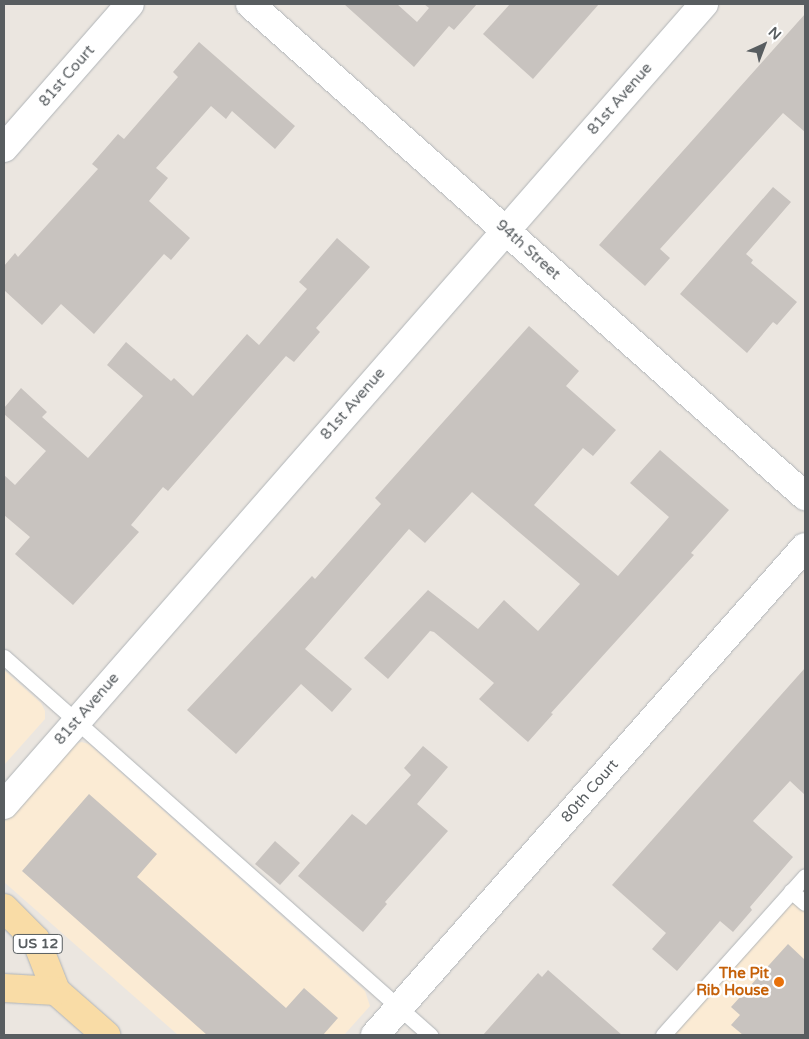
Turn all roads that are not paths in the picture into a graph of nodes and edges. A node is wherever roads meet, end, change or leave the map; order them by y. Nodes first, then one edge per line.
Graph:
1 (130, 4) edge
2 (250, 4) edge
3 (704, 4) edge
4 (4, 148) edge
5 (505, 230) junction
6 (805, 496) edge
7 (805, 546) edge
8 (4, 657) edge
9 (76, 721) junction
10 (4, 805) edge
11 (805, 876) edge
12 (791, 891) junction
13 (805, 903) edge
14 (4, 908) edge
15 (4, 988) edge
16 (56, 991) junction
17 (399, 1008) junction
18 (670, 1033) edge
19 (106, 1035) edge
20 (375, 1035) edge
21 (430, 1035) edge

1 - 4 street, 81st Court
2 - 5 street, 94th Street
3 - 5 street, 81st Avenue
5 - 6 street, 94th Street
5 - 9 street, 81st Avenue
7 - 17 street, 80th Court
8 - 9 lane
9 - 10 street, 81st Avenue
9 - 17 lane
11 - 12 lane
12 - 13 lane
12 - 18 lane
14 - 16 main road, US 12
15 - 16 main road
16 - 19 main road, US 12
17 - 20 street, 80th Court
17 - 21 lane

